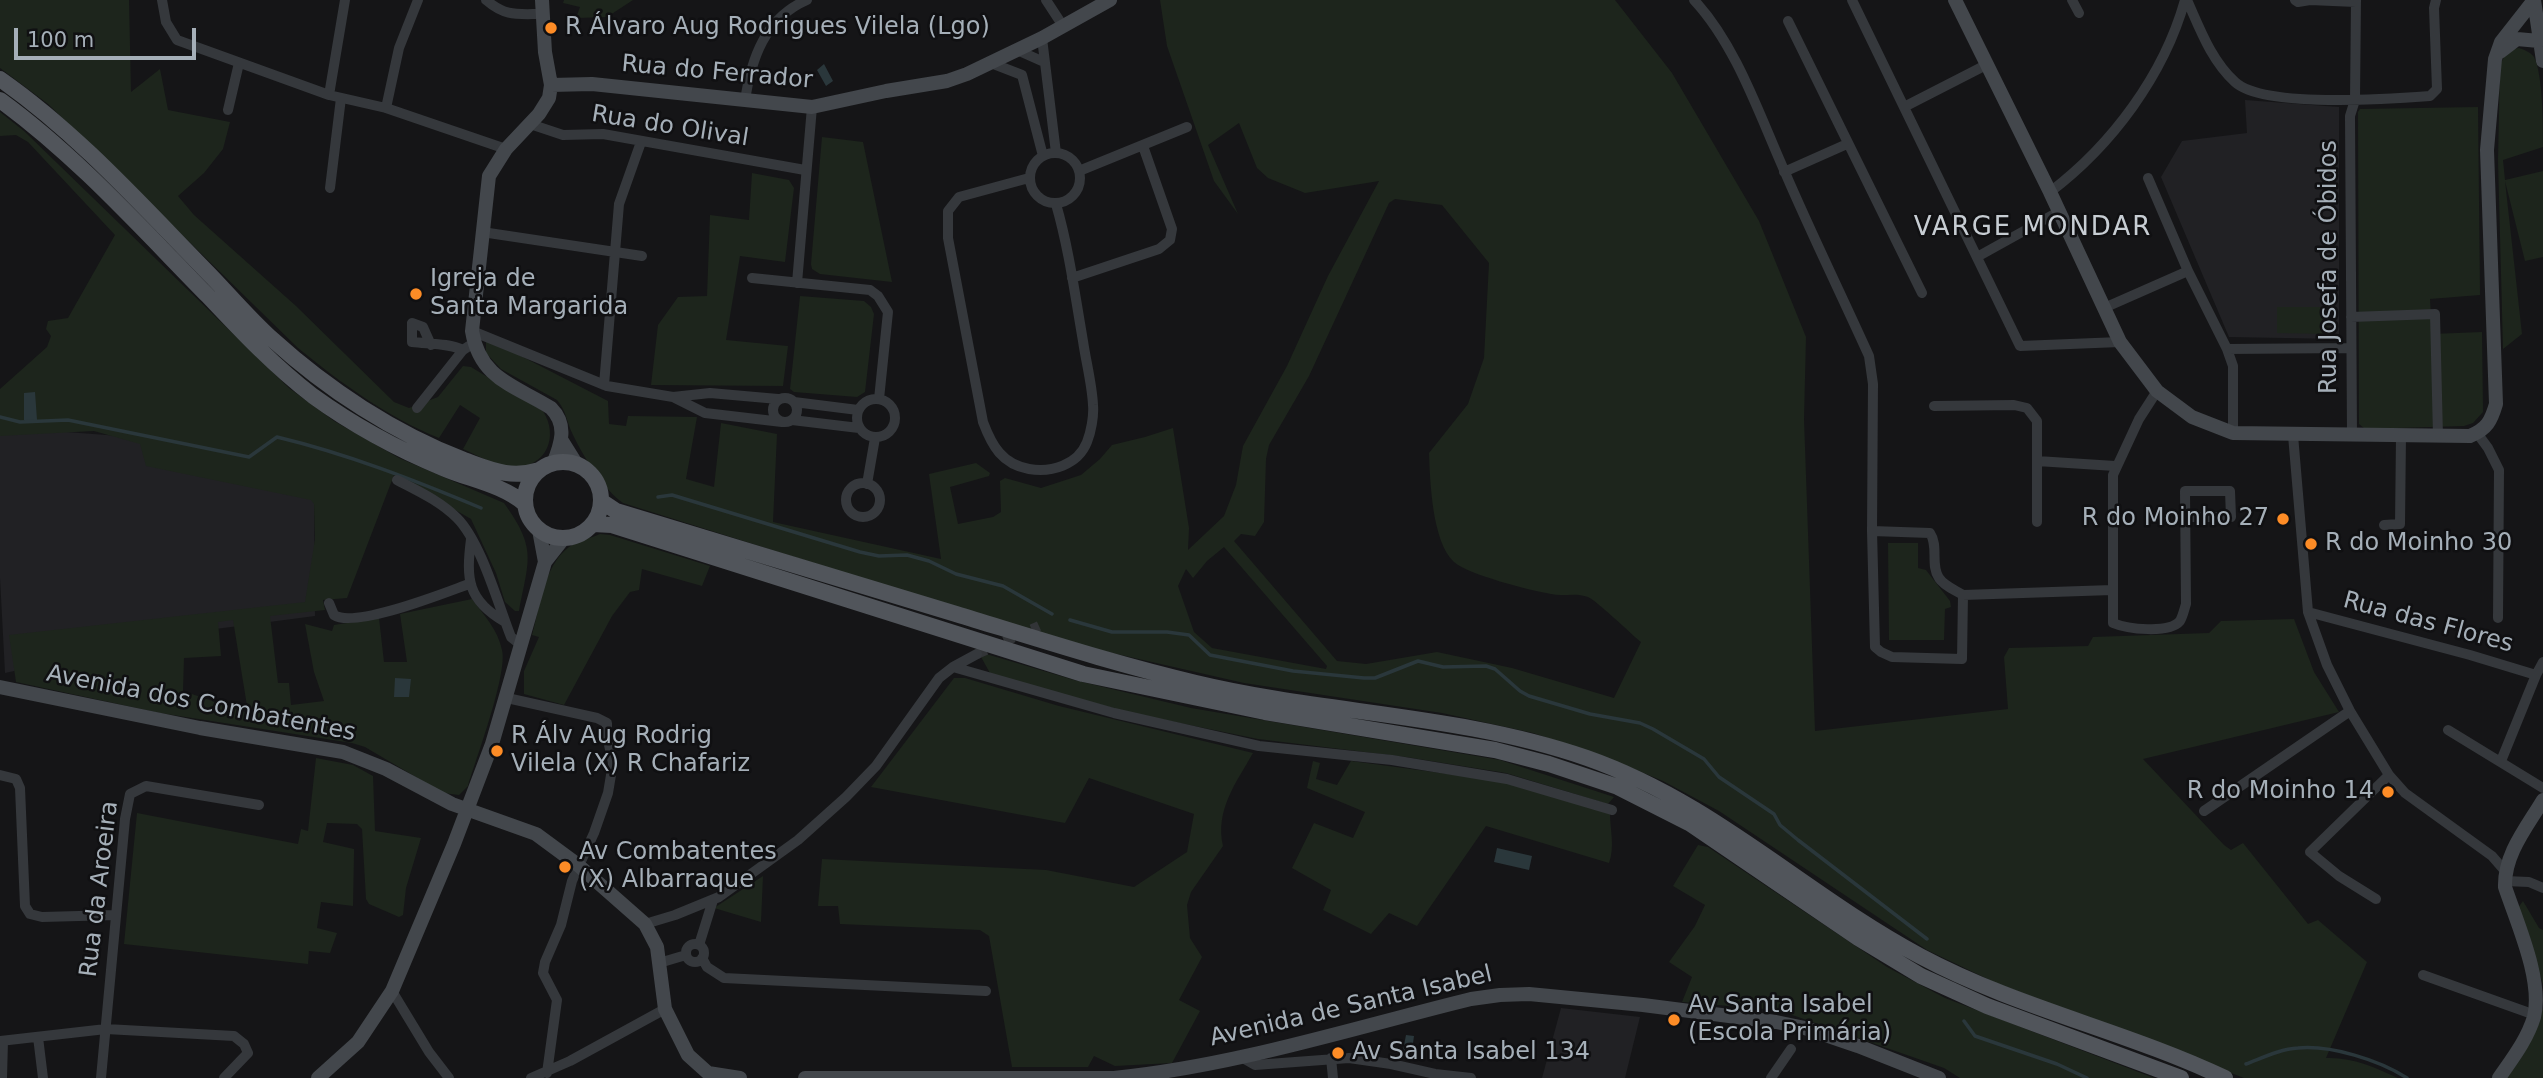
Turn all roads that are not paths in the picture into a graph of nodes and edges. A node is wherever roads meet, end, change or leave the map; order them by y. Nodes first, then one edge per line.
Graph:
1 (162, 0) edge
2 (345, 0) edge
3 (418, 0) edge
4 (486, 0) edge
5 (807, 0) edge
6 (1046, 0) edge
7 (1110, 0) edge
8 (1694, 0) edge
9 (1852, 0) edge
10 (1955, 0) edge
11 (2072, 0) edge
12 (2186, 0) edge
13 (2436, 0) edge
14 (2534, 0) edge
15 (2296, 1) edge
16 (2356, 1) edge
17 (542, 7) edge
18 (2078, 13) dead end
19 (1788, 21) dead end
20 (2536, 24) junction
21 (1063, 26) junction
22 (2513, 26) junction
23 (1042, 38) junction
24 (2533, 40) junction
25 (1017, 50) junction
26 (2495, 59) junction
27 (2543, 61) edge
28 (1044, 62) junction
29 (239, 63) junction
30 (991, 63) junction
31 (1986, 65) junction
32 (1021, 75) junction
33 (0, 79) edge
34 (551, 85) junction
35 (329, 95) junction
36 (341, 98) junction
37 (0, 100) edge
38 (2355, 100) junction
39 (745, 101) junction
40 (812, 107) junction
41 (1904, 107) junction
42 (386, 108) junction
43 (228, 110) dead end
44 (530, 124) junction
45 (1187, 127) dead end
46 (641, 142) junction
47 (1847, 144) junction
48 (1143, 146) junction
49 (506, 149) junction
50 (1056, 153) junction
51 (1043, 156) junction
52 (805, 170) junction
53 (1079, 171) junction
54 (1784, 172) junction
55 (1029, 178) junction
56 (2148, 178) dead end
57 (330, 188) dead end
58 (2050, 192) junction
59 (1056, 204) junction
60 (2058, 212) junction
61 (482, 232) junction
62 (615, 253) junction
63 (642, 256) dead end
64 (1977, 257) junction
65 (2188, 271) junction
66 (752, 278) dead end
67 (1072, 278) junction
68 (797, 283) junction
69 (1922, 293) dead end
70 (2104, 308) junction
71 (2351, 317) junction
72 (470, 341) junction
73 (2120, 342) junction
74 (431, 345) dead end
75 (2351, 348) junction
76 (2227, 349) junction
77 (604, 385) junction
78 (2157, 391) junction
79 (705, 394) junction
80 (673, 397) junction
81 (778, 399) junction
82 (879, 399) junction
83 (794, 402) junction
84 (1934, 406) dead end
85 (417, 408) dead end
86 (858, 410) junction
87 (701, 411) junction
88 (787, 421) junction
89 (859, 428) junction
90 (2232, 433) junction
91 (2477, 433) junction
92 (2294, 435) junction
93 (2352, 435) junction
94 (2401, 436) junction
95 (2438, 436) junction
96 (875, 438) junction
97 (562, 441) junction
98 (2037, 461) junction
99 (577, 465) junction
100 (2115, 466) junction
101 (547, 467) junction
102 (397, 480) dead end
103 (867, 484) dead end
104 (601, 501) junction
105 (525, 504) junction
106 (2186, 517) junction
107 (2037, 522) dead end
108 (593, 524) junction
109 (2384, 525) dead end
110 (539, 530) junction
111 (1872, 531) junction
112 (471, 538) junction
113 (564, 538) junction
114 (545, 562) junction
115 (469, 584) junction
116 (2112, 590) junction
117 (1963, 595) junction
118 (329, 603) dead end
119 (2308, 612) junction
120 (2498, 618) dead end
121 (505, 622) junction
122 (521, 645) junction
123 (977, 654) tunnel mouth
124 (2543, 662) edge
125 (953, 667) junction
126 (2536, 675) junction
127 (0, 687) edge
128 (507, 698) junction
129 (2350, 711) junction
130 (2448, 730) dead end
131 (2501, 761) junction
132 (0, 775) edge
133 (2389, 775) junction
134 (2543, 788) edge
135 (2543, 800) edge
136 (259, 805) dead end
137 (467, 810) junction
138 (1612, 810) dead end
139 (2204, 811) dead end
140 (578, 865) junction
141 (2505, 876) junction
142 (2543, 888) edge
143 (2376, 899) dead end
144 (713, 900) junction
145 (116, 915) junction
146 (645, 924) junction
147 (699, 945) junction
148 (686, 955) junction
149 (702, 958) junction
150 (659, 962) junction
151 (2423, 975) dead end
152 (392, 991) junction
153 (986, 991) dead end
154 (666, 1009) junction
155 (2535, 1015) junction
156 (106, 1029) junction
157 (38, 1037) junction
158 (1, 1041) edge
159 (1791, 1049) dead end
160 (1241, 1057) junction
161 (1331, 1058) junction
162 (547, 1073) junction
163 (708, 1075) edge
164 (1773, 1075) edge
165 (1435, 1076) edge
166 (2, 1078) edge
167 (43, 1078) edge
168 (101, 1078) edge
169 (224, 1078) edge
170 (318, 1078) edge
171 (449, 1078) edge
172 (531, 1078) edge
173 (740, 1078) edge
174 (805, 1078) edge
175 (1114, 1078) edge
176 (1333, 1078) edge
177 (1471, 1078) edge
178 (1786, 1078) edge
179 (1939, 1078) edge
180 (2181, 1078) edge
181 (2225, 1078) edge
182 (2499, 1078) edge

1 - 29 street
2 - 35 street
3 - 42 street
4 - 17 street
5 - 39 street
6 - 21 street
7 - 21 street, Rua do Ferrador
8 - 54 street
9 - 41 street
10 - 31 street
11 - 18 street
12 - 38 street
12 - 58 street
13 - 38 street
14 - 20 street
14 - 22 street
15 - 16 street
16 - 38 street, Rua Josefa de Óbidos
17 - 34 street
19 - 47 street
20 - 22 street
20 - 24 street
21 - 23 street, Rua do Ferrador
22 - 26 street
23 - 25 street, Rua do Ferrador
23 - 28 street
24 - 26 street
24 - 27 street
25 - 28 street
25 - 30 street, Rua do Ferrador
25 - 32 street
26 - 91 street
28 - 50 street
29 - 35 street
29 - 43 street
30 - 32 street
30 - 40 street, Rua do Ferrador
31 - 41 street
31 - 58 street
32 - 51 street
33 - 101 main road
34 - 39 street, Rua do Ferrador
34 - 44 street
35 - 36 street
36 - 42 street
36 - 57 street
37 - 105 main road
38 - 71 street, Rua Josefa de Óbidos
39 - 40 street, Rua do Ferrador
40 - 52 street
41 - 64 street
42 - 49 street
44 - 46 street, Rua do Olival
44 - 49 street
45 - 48 street
46 - 52 street, Rua do Olival
46 - 62 street
47 - 54 street
47 - 69 street
48 - 53 street
48 - 67 street
49 - 61 street
50 - 51 street
50 - 53 street
51 - 55 street
52 - 68 street
53 - 59 street
54 - 111 street
55 - 59 street
55 - 67 street
56 - 65 street
58 - 60 street
59 - 67 street
60 - 64 street
60 - 70 street
61 - 62 street
61 - 72 street
62 - 63 street
62 - 77 street
64 - 73 street
65 - 70 street
65 - 76 street
66 - 68 street
68 - 82 street
70 - 73 street
71 - 75 street, Rua Josefa de Óbidos
71 - 95 street
72 - 74 street
72 - 77 street
72 - 85 street
72 - 97 street
73 - 78 street
75 - 76 street
75 - 93 street, Rua Josefa de Óbidos
76 - 90 street
77 - 80 street
78 - 90 street
78 - 100 street
79 - 80 street
79 - 81 street
79 - 87 street
80 - 87 street
81 - 83 street
81 - 88 street
82 - 86 street
82 - 96 street
83 - 86 street
83 - 88 street
84 - 98 street
86 - 89 street
87 - 88 street
88 - 89 street
89 - 96 street
90 - 92 street
91 - 95 street
91 - 120 street
92 - 93 street
92 - 119 street
93 - 94 street
94 - 95 street
94 - 109 street
96 - 103 street
97 - 99 street
97 - 101 street
98 - 100 street
98 - 107 street
99 - 101 main road
99 - 104 main road
100 - 116 street
101 - 105 main road
102 - 112 street
104 - 108 main road
104 - 181 main road
105 - 110 main road
106 - 106 street
106 - 116 street
108 - 113 main road
108 - 180 main road
110 - 113 main road
110 - 114 street
111 - 117 street
111 - 117 street
112 - 115 street
112 - 121 street
113 - 114 street
114 - 122 street
115 - 118 street
115 - 121 street
116 - 117 street
119 - 126 street, Rua das Flores
119 - 129 street
121 - 122 street
122 - 128 street
123 - 125 street
124 - 126 street, Rua das Flores
125 - 138 street
125 - 144 street
126 - 131 street, Rua das Flores
127 - 137 street, Avenida dos Combatentes
128 - 137 street
128 - 140 street
129 - 133 street
129 - 139 street
130 - 131 street
131 - 134 street
132 - 145 street
133 - 141 street
133 - 143 street
135 - 141 street
136 - 145 street, Rua da Aroeira
137 - 140 street
137 - 152 street
140 - 146 street
140 - 162 street
141 - 142 street
141 - 155 street
144 - 146 street
144 - 147 street
145 - 156 street, Rua da Aroeira
146 - 150 street
147 - 148 street
147 - 149 street
148 - 149 street
148 - 150 street
149 - 153 street
150 - 154 street
151 - 155 street
152 - 170 street
152 - 171 street
154 - 162 street
154 - 163 street
155 - 182 street
156 - 157 street
156 - 168 street, Rua da Aroeira
156 - 169 street
157 - 158 street
157 - 167 street
158 - 166 street
159 - 164 street
160 - 161 street
160 - 175 street, Avenida de Santa Isabel
160 - 179 street, Avenida de Santa Isabel
161 - 165 street
161 - 176 street
162 - 172 street
163 - 173 street
164 - 178 street
165 - 177 street
174 - 175 street, Avenida de Santa Isabel

